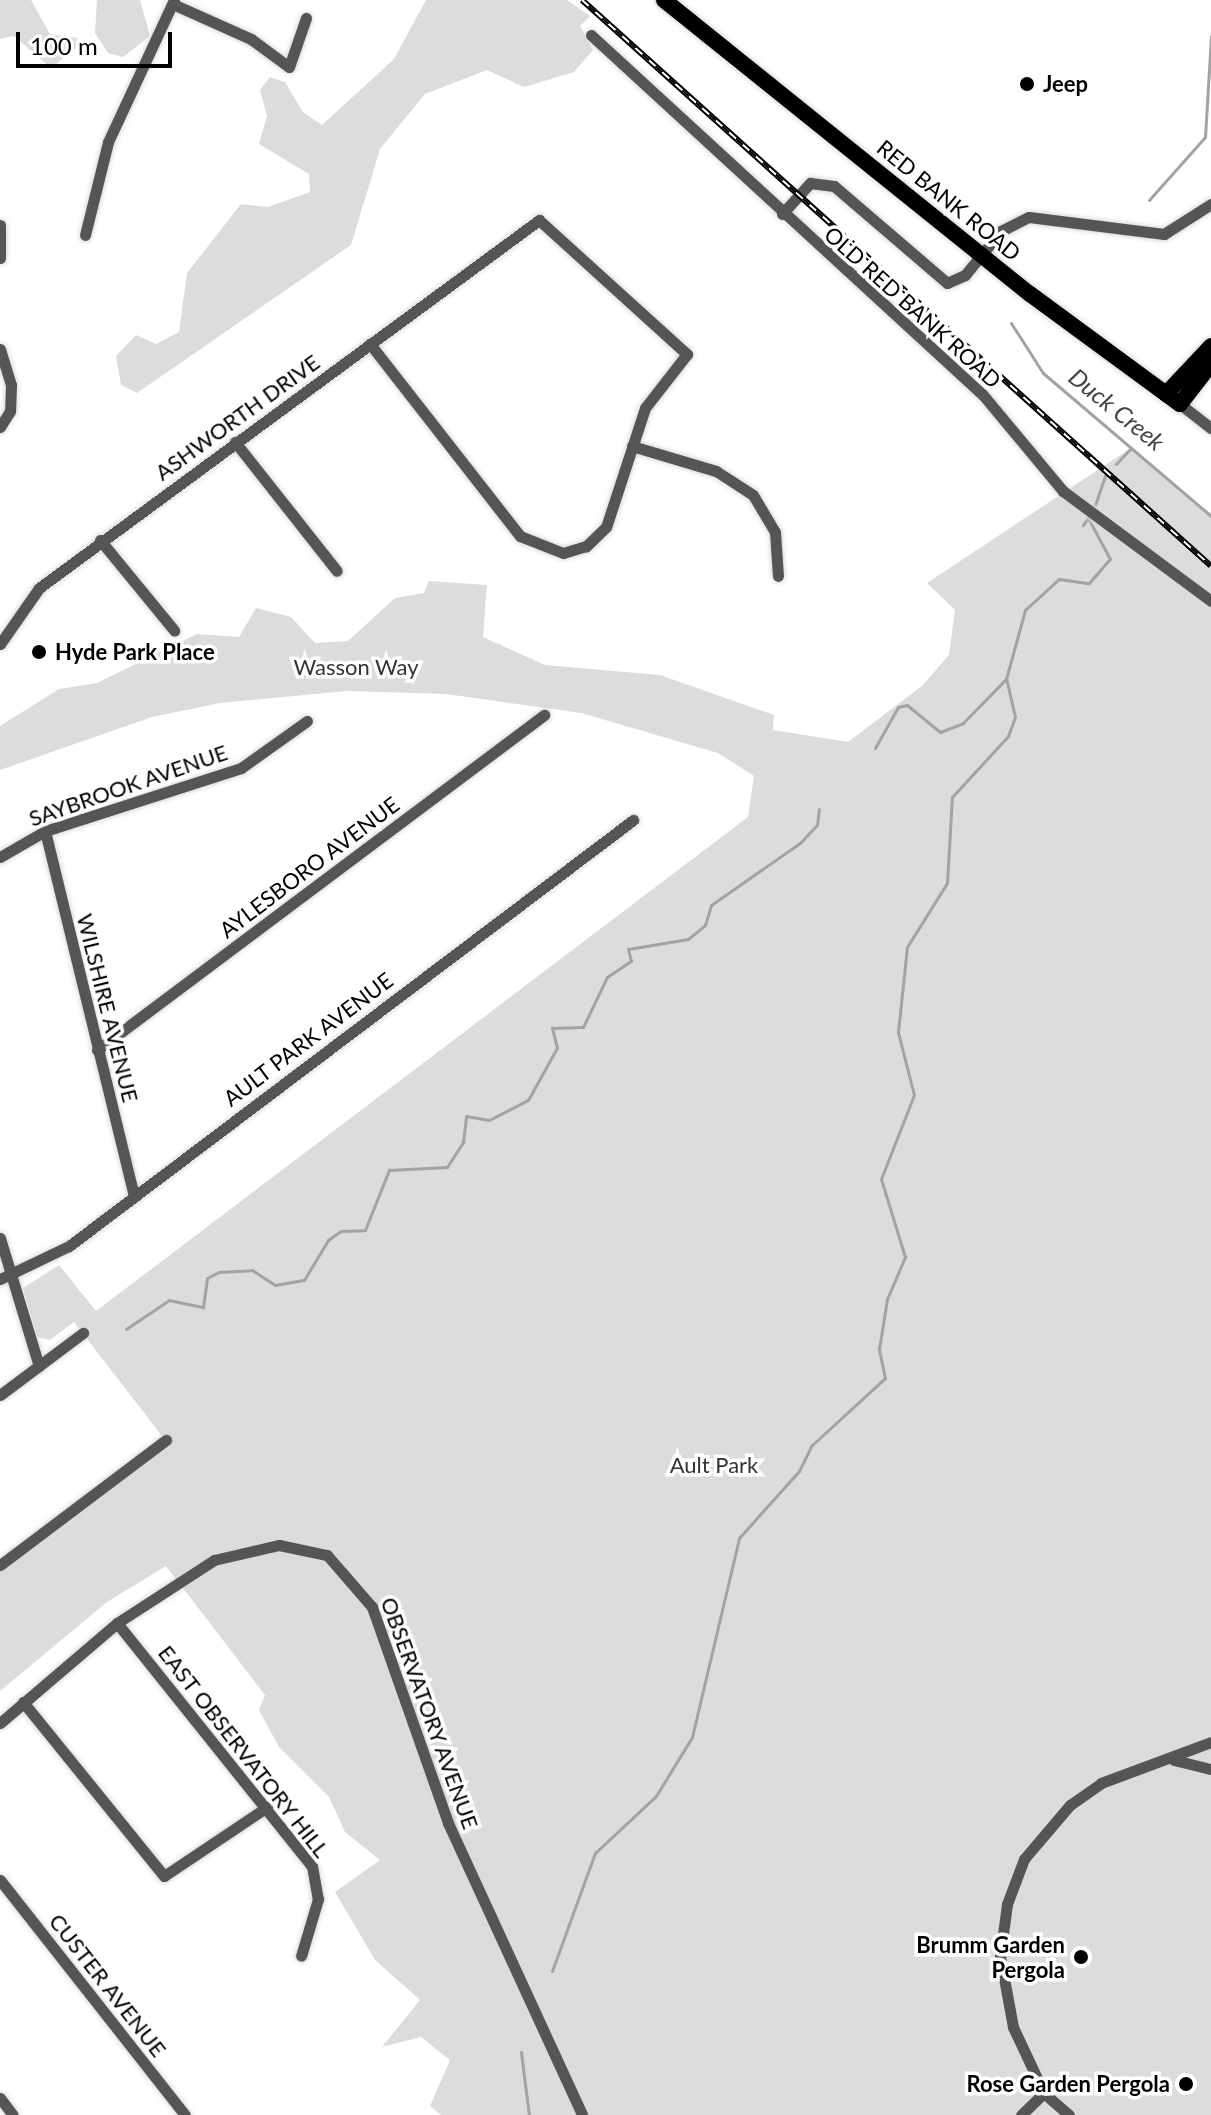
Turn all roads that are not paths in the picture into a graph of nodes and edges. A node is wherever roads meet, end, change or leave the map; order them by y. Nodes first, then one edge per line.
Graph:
1 (664, 0) edge
2 (174, 3) edge
3 (306, 18) dead end
4 (591, 35) dead end
5 (1211, 204) edge
6 (782, 214) junction
7 (0, 225) edge
8 (85, 235) dead end
9 (979, 254) junction
10 (0, 258) edge
11 (370, 344) junction
12 (1211, 346) edge
13 (0, 349) edge
14 (1211, 364) edge
15 (1173, 399) junction
16 (0, 427) edge
17 (1211, 428) edge
18 (235, 442) junction
19 (632, 446) junction
20 (100, 540) junction
21 (337, 571) dead end
22 (778, 576) dead end
23 (1211, 601) edge
24 (174, 630) dead end
25 (0, 644) edge
26 (544, 715) dead end
27 (307, 721) dead end
28 (633, 820) dead end
29 (45, 831) junction
30 (0, 857) edge
31 (97, 1050) junction
32 (134, 1195) junction
33 (0, 1238) edge
34 (5, 1278) edge
35 (83, 1333) dead end
36 (39, 1366) junction
37 (0, 1395) edge
38 (166, 1440) dead end
39 (0, 1565) edge
40 (117, 1623) junction
41 (23, 1702) junction
42 (0, 1723) edge
43 (1211, 1742) edge
44 (1174, 1760) junction
45 (1211, 1769) edge
46 (267, 1807) junction
47 (0, 1880) edge
48 (301, 1956) dead end
49 (1044, 2093) junction
50 (0, 2098) edge
51 (13, 2115) edge
52 (185, 2115) edge
53 (582, 2115) edge
54 (1021, 2115) edge
55 (1069, 2115) edge

1 - 9 highway, RED BANK ROAD
2 - 3 street
2 - 8 street
4 - 6 street, OLD RED BANK ROAD
5 - 9 street
6 - 9 street
6 - 23 street, OLD RED BANK ROAD
7 - 10 street
9 - 15 highway, RED BANK ROAD
11 - 18 street, ASHWORTH DRIVE
11 - 19 street
11 - 19 street, ASHWORTH DRIVE
12 - 15 highway
13 - 16 street
14 - 15 highway
15 - 17 street, RED BANK ROAD
18 - 20 street, ASHWORTH DRIVE
18 - 21 street
19 - 22 street
20 - 24 street
20 - 25 street, ASHWORTH DRIVE
26 - 31 street, AYLESBORO AVENUE
27 - 29 street, SAYBROOK AVENUE
28 - 32 street, AULT PARK AVENUE
29 - 30 street, SAYBROOK AVENUE
29 - 31 street, WILSHIRE AVENUE
31 - 32 street, WILSHIRE AVENUE
32 - 34 street, AULT PARK AVENUE
33 - 34 street
34 - 36 street
35 - 36 street
36 - 37 street
38 - 39 street
40 - 41 street, OBSERVATORY AVENUE
40 - 46 street, EAST OBSERVATORY HILL
40 - 53 street, OBSERVATORY AVENUE
41 - 42 street, OBSERVATORY AVENUE
41 - 46 street
43 - 44 street
44 - 45 street
44 - 49 street
46 - 48 street, EAST OBSERVATORY HILL
47 - 52 street, CUSTER AVENUE
49 - 54 street
49 - 55 street
50 - 51 street

